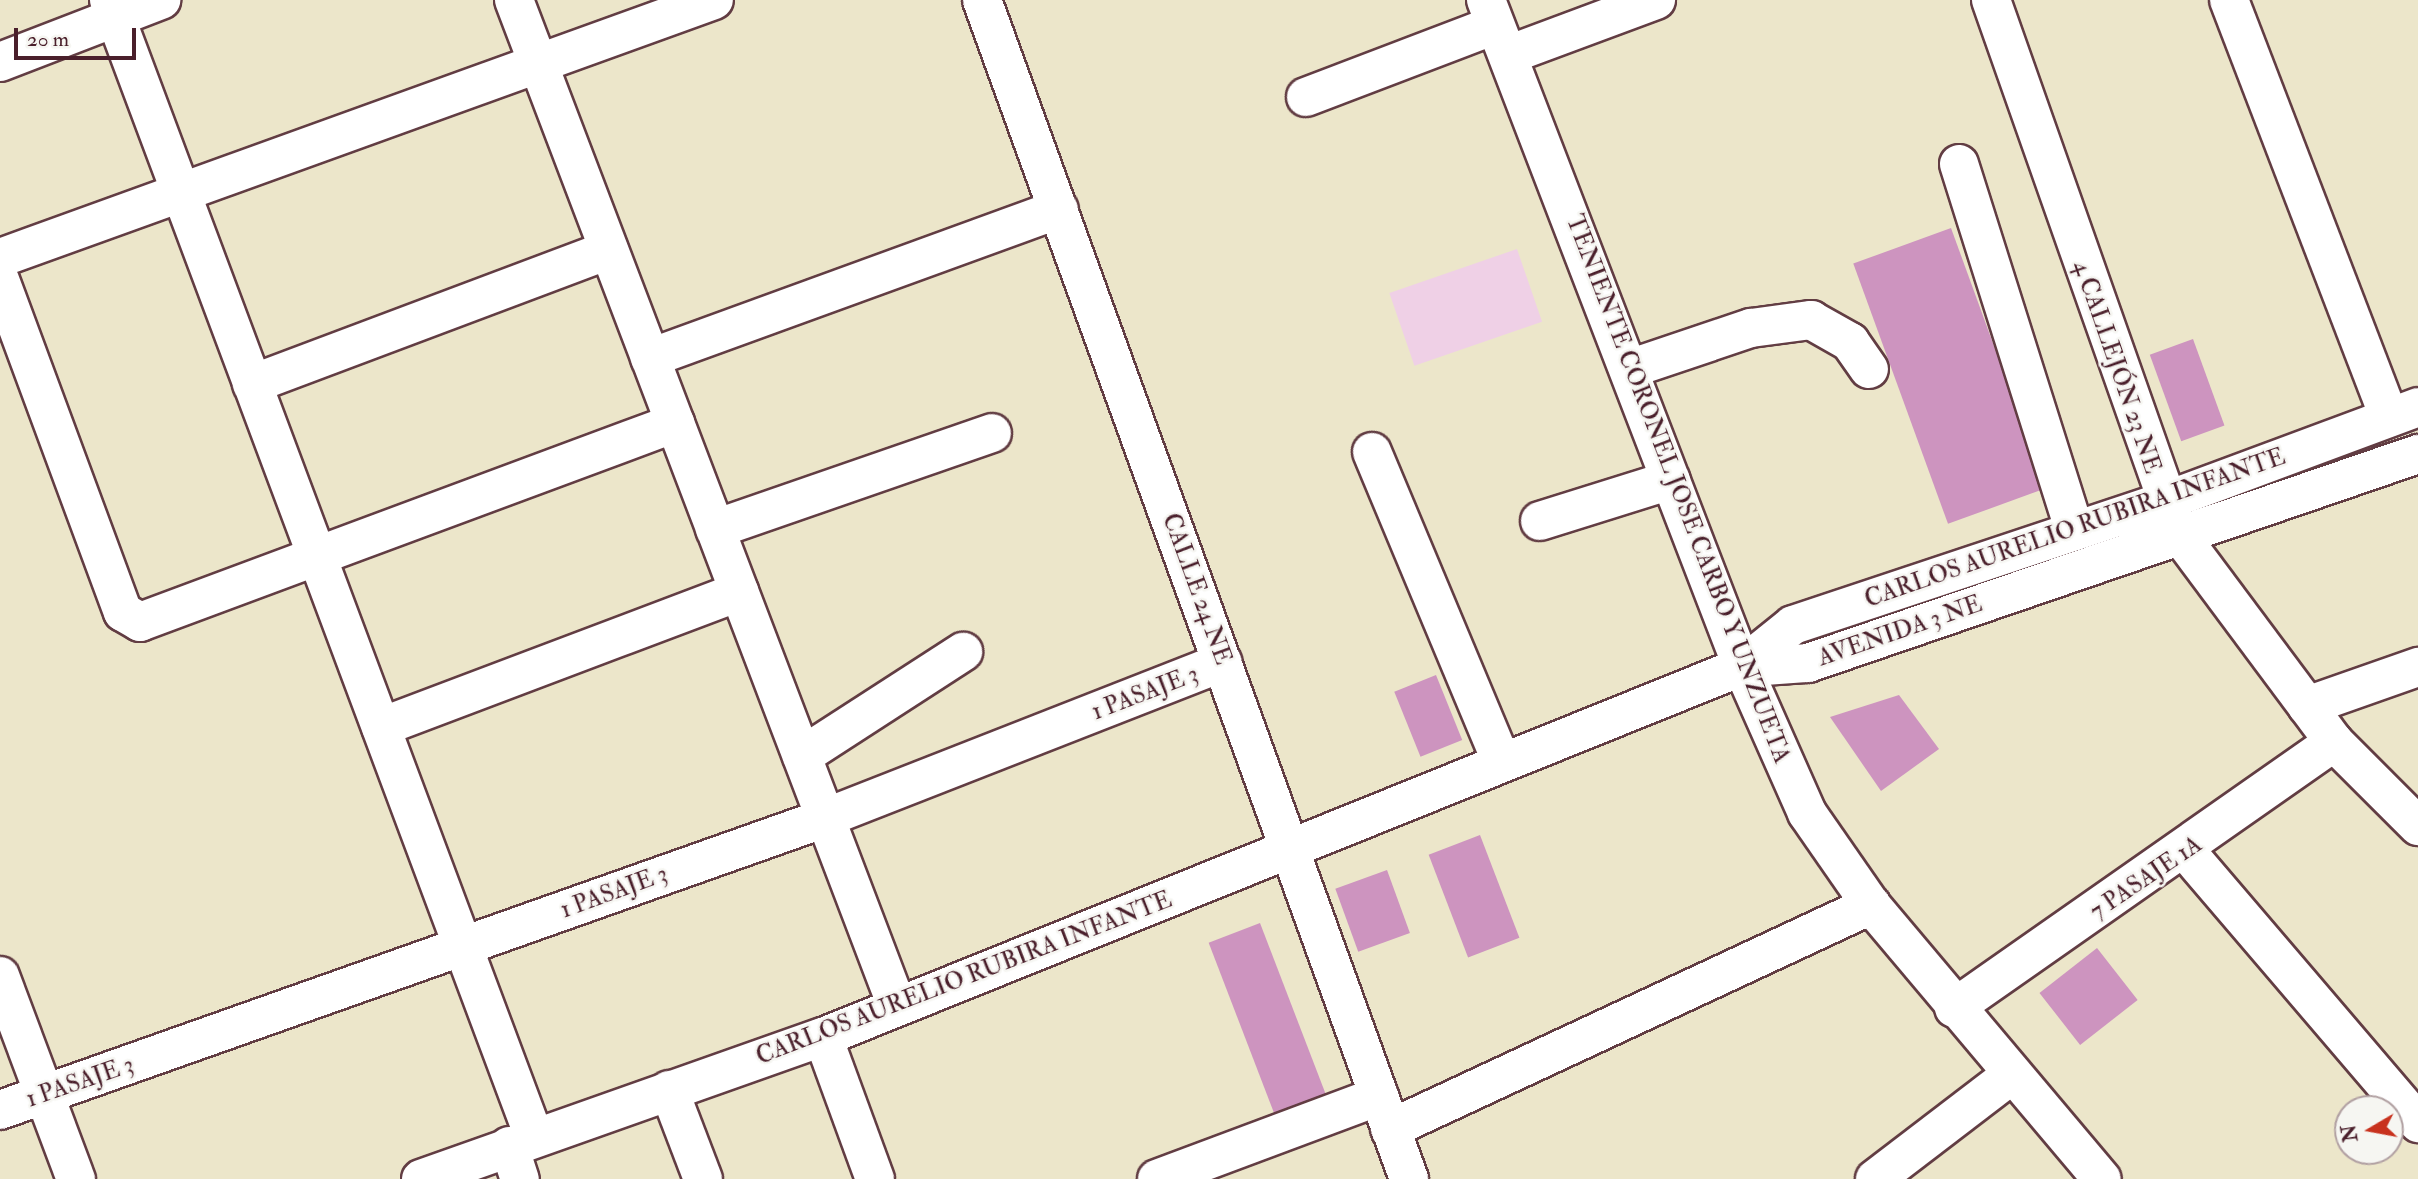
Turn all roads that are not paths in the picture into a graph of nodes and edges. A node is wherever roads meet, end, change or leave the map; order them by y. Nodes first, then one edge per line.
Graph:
1 (161, 0) edge
2 (514, 0) edge
3 (714, 0) edge
4 (982, 0) edge
5 (1656, 0) edge
6 (1991, 0) edge
7 (2229, 0) edge
8 (112, 9) edge
9 (1496, 27) edge
10 (0, 62) edge
11 (538, 63) junction
12 (1306, 97) dead end
13 (1959, 164) dead end
14 (181, 193) junction
15 (1059, 209) junction
16 (609, 250) junction
17 (0, 258) edge
18 (0, 280) edge
19 (650, 358) junction
20 (1629, 369) junction
21 (1869, 369) dead end
22 (252, 384) junction
23 (2404, 412) edge
24 (675, 423) junction
25 (992, 433) dead end
26 (1372, 452) dead end
27 (2418, 454) edge
28 (1671, 480) junction
29 (2171, 518) junction
30 (1539, 521) dead end
31 (715, 528) junction
32 (2075, 531) junction
33 (318, 559) junction
34 (739, 592) junction
35 (963, 652) dead end
36 (1223, 662) junction
37 (1742, 666) junction
38 (2418, 667) edge
39 (2307, 706) junction
40 (381, 727) junction
41 (2334, 742) junction
42 (802, 757) junction
43 (1501, 761) junction
44 (825, 817) junction
45 (2418, 826) edge
46 (1291, 848) junction
47 (2186, 851) junction
48 (1871, 905) junction
49 (463, 946) junction
50 (0, 976) edge
51 (897, 1006) junction
52 (1954, 1008) junction
53 (822, 1037) junction
54 (2011, 1075) junction
55 (669, 1090) junction
56 (44, 1094) junction
57 (0, 1110) edge
58 (1384, 1112) junction
59 (2418, 1124) edge
60 (521, 1154) edge
61 (76, 1179) edge
62 (421, 1179) edge
63 (703, 1179) edge
64 (875, 1179) edge
65 (1157, 1179) edge
66 (1409, 1179) edge
67 (1875, 1179) edge
68 (2102, 1179) edge

1 - 8 street
2 - 11 street
3 - 11 street
4 - 15 street, CALLE 24 NE
5 - 9 street
6 - 29 street, 4 CALLEJÓN 23 NE
7 - 23 street
8 - 10 street
8 - 14 street
9 - 12 street
9 - 20 street, TENIENTE CORONEL JOSE CARBO Y UNZUETA
11 - 14 street
11 - 16 street
13 - 32 street
14 - 17 street
14 - 22 street
15 - 19 street
15 - 36 street, CALLE 24 NE
16 - 19 street
16 - 22 street
18 - 33 street
19 - 24 street
20 - 21 street
20 - 28 street, TENIENTE CORONEL JOSE CARBO Y UNZUETA
22 - 33 street
23 - 29 street, CARLOS AURELIO RUBIRA INFANTE
24 - 31 street
24 - 33 street
25 - 31 street
26 - 43 street
27 - 29 street, CARLOS AURELIO RUBIRA INFANTE
28 - 30 street
28 - 37 street, TENIENTE CORONEL JOSE CARBO Y UNZUETA
29 - 32 street, CARLOS AURELIO RUBIRA INFANTE
29 - 37 street, AVENIDA 3 NE
29 - 39 street, 4 CALLEJÓN 23 NE
31 - 34 street
32 - 37 street, CARLOS AURELIO RUBIRA INFANTE
33 - 40 street
34 - 40 street
34 - 42 street
35 - 42 street
36 - 44 street, 1 PASAJE 3
36 - 46 street, CALLE 24 NE
37 - 43 street, AVENIDA 3 NE
37 - 48 street, TENIENTE CORONEL JOSE CARBO Y UNZUETA
38 - 39 street
39 - 41 street, 4 CALLEJÓN 23 NE
40 - 49 street
41 - 45 street, 4 CALLEJÓN 23 NE
41 - 47 street, 7 PASAJE 1A
42 - 44 street
43 - 46 street, CARLOS AURELIO RUBIRA INFANTE
44 - 49 street, 1 PASAJE 3
44 - 51 street
46 - 51 street, CARLOS AURELIO RUBIRA INFANTE
46 - 58 street, CALLE 24 NE
47 - 52 street, 7 PASAJE 1A
47 - 59 street
48 - 52 street, TENIENTE CORONEL JOSE CARBO Y UNZUETA
48 - 58 street
49 - 56 street, 1 PASAJE 3
49 - 60 street
50 - 56 street
51 - 53 street, CARLOS AURELIO RUBIRA INFANTE
52 - 54 street, TENIENTE CORONEL JOSE CARBO Y UNZUETA
53 - 55 street, CARLOS AURELIO RUBIRA INFANTE
53 - 64 street
54 - 67 street
54 - 68 street, TENIENTE CORONEL JOSE CARBO Y UNZUETA
55 - 60 street, CARLOS AURELIO RUBIRA INFANTE
55 - 63 street
56 - 57 street, 1 PASAJE 3
56 - 61 street
58 - 65 street
58 - 66 street, CALLE 24 NE
60 - 62 street, CARLOS AURELIO RUBIRA INFANTE

